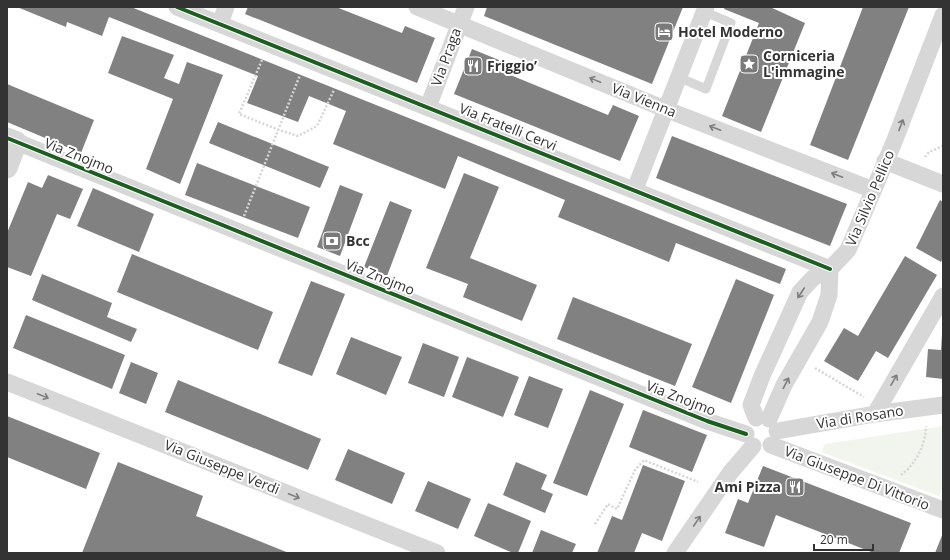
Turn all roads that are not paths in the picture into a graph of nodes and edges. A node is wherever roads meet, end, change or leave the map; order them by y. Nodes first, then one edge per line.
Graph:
1 (226, 7) edge
2 (417, 7) edge
3 (466, 7) edge
4 (188, 9) edge
5 (706, 9) edge
6 (943, 15) edge
7 (459, 23) junction
8 (220, 24) junction
9 (678, 77) junction
10 (428, 107) junction
11 (665, 109) junction
12 (12, 140) edge
13 (885, 161) junction
14 (7, 168) edge
15 (943, 184) edge
16 (634, 189) junction
17 (873, 190) junction
18 (830, 269) junction
19 (943, 296) edge
20 (7, 382) edge
21 (943, 405) edge
22 (873, 407) junction
23 (768, 428) junction
24 (750, 440) junction
25 (943, 510) edge
26 (437, 553) edge
27 (675, 553) edge

1 - 8 street
2 - 7 street, Via Vienna
3 - 7 street, Via Praga
4 - 8 street, Via Fratelli Cervi
5 - 9 street
5 - 9 lane
13 -> 6 street, Via Silvio Pellico
7 - 10 street, Via Praga
11 -> 7 street, Via Vienna
8 - 10 street, Via Fratelli Cervi
9 - 11 street
10 - 16 street, Via Fratelli Cervi
11 - 16 street
17 -> 11 street, Via Vienna
12 - 14 street
12 - 24 street, Via Znojmo
13 - 15 street
13 - 17 street, Via Silvio Pellico
16 - 18 street, Via Fratelli Cervi
17 - 18 street, Via Silvio Pellico
23 -> 18 street
18 -> 23 street, Via Silvio Pellico
22 -> 19 street
20 -> 26 street, Via Giuseppe Verdi
21 - 22 street, Via di Rosano
22 - 23 street, Via di Rosano
23 - 24 street, Via di Rosano
23 - 24 street
23 - 25 street, Via Giuseppe Di Vittorio
27 -> 24 street

